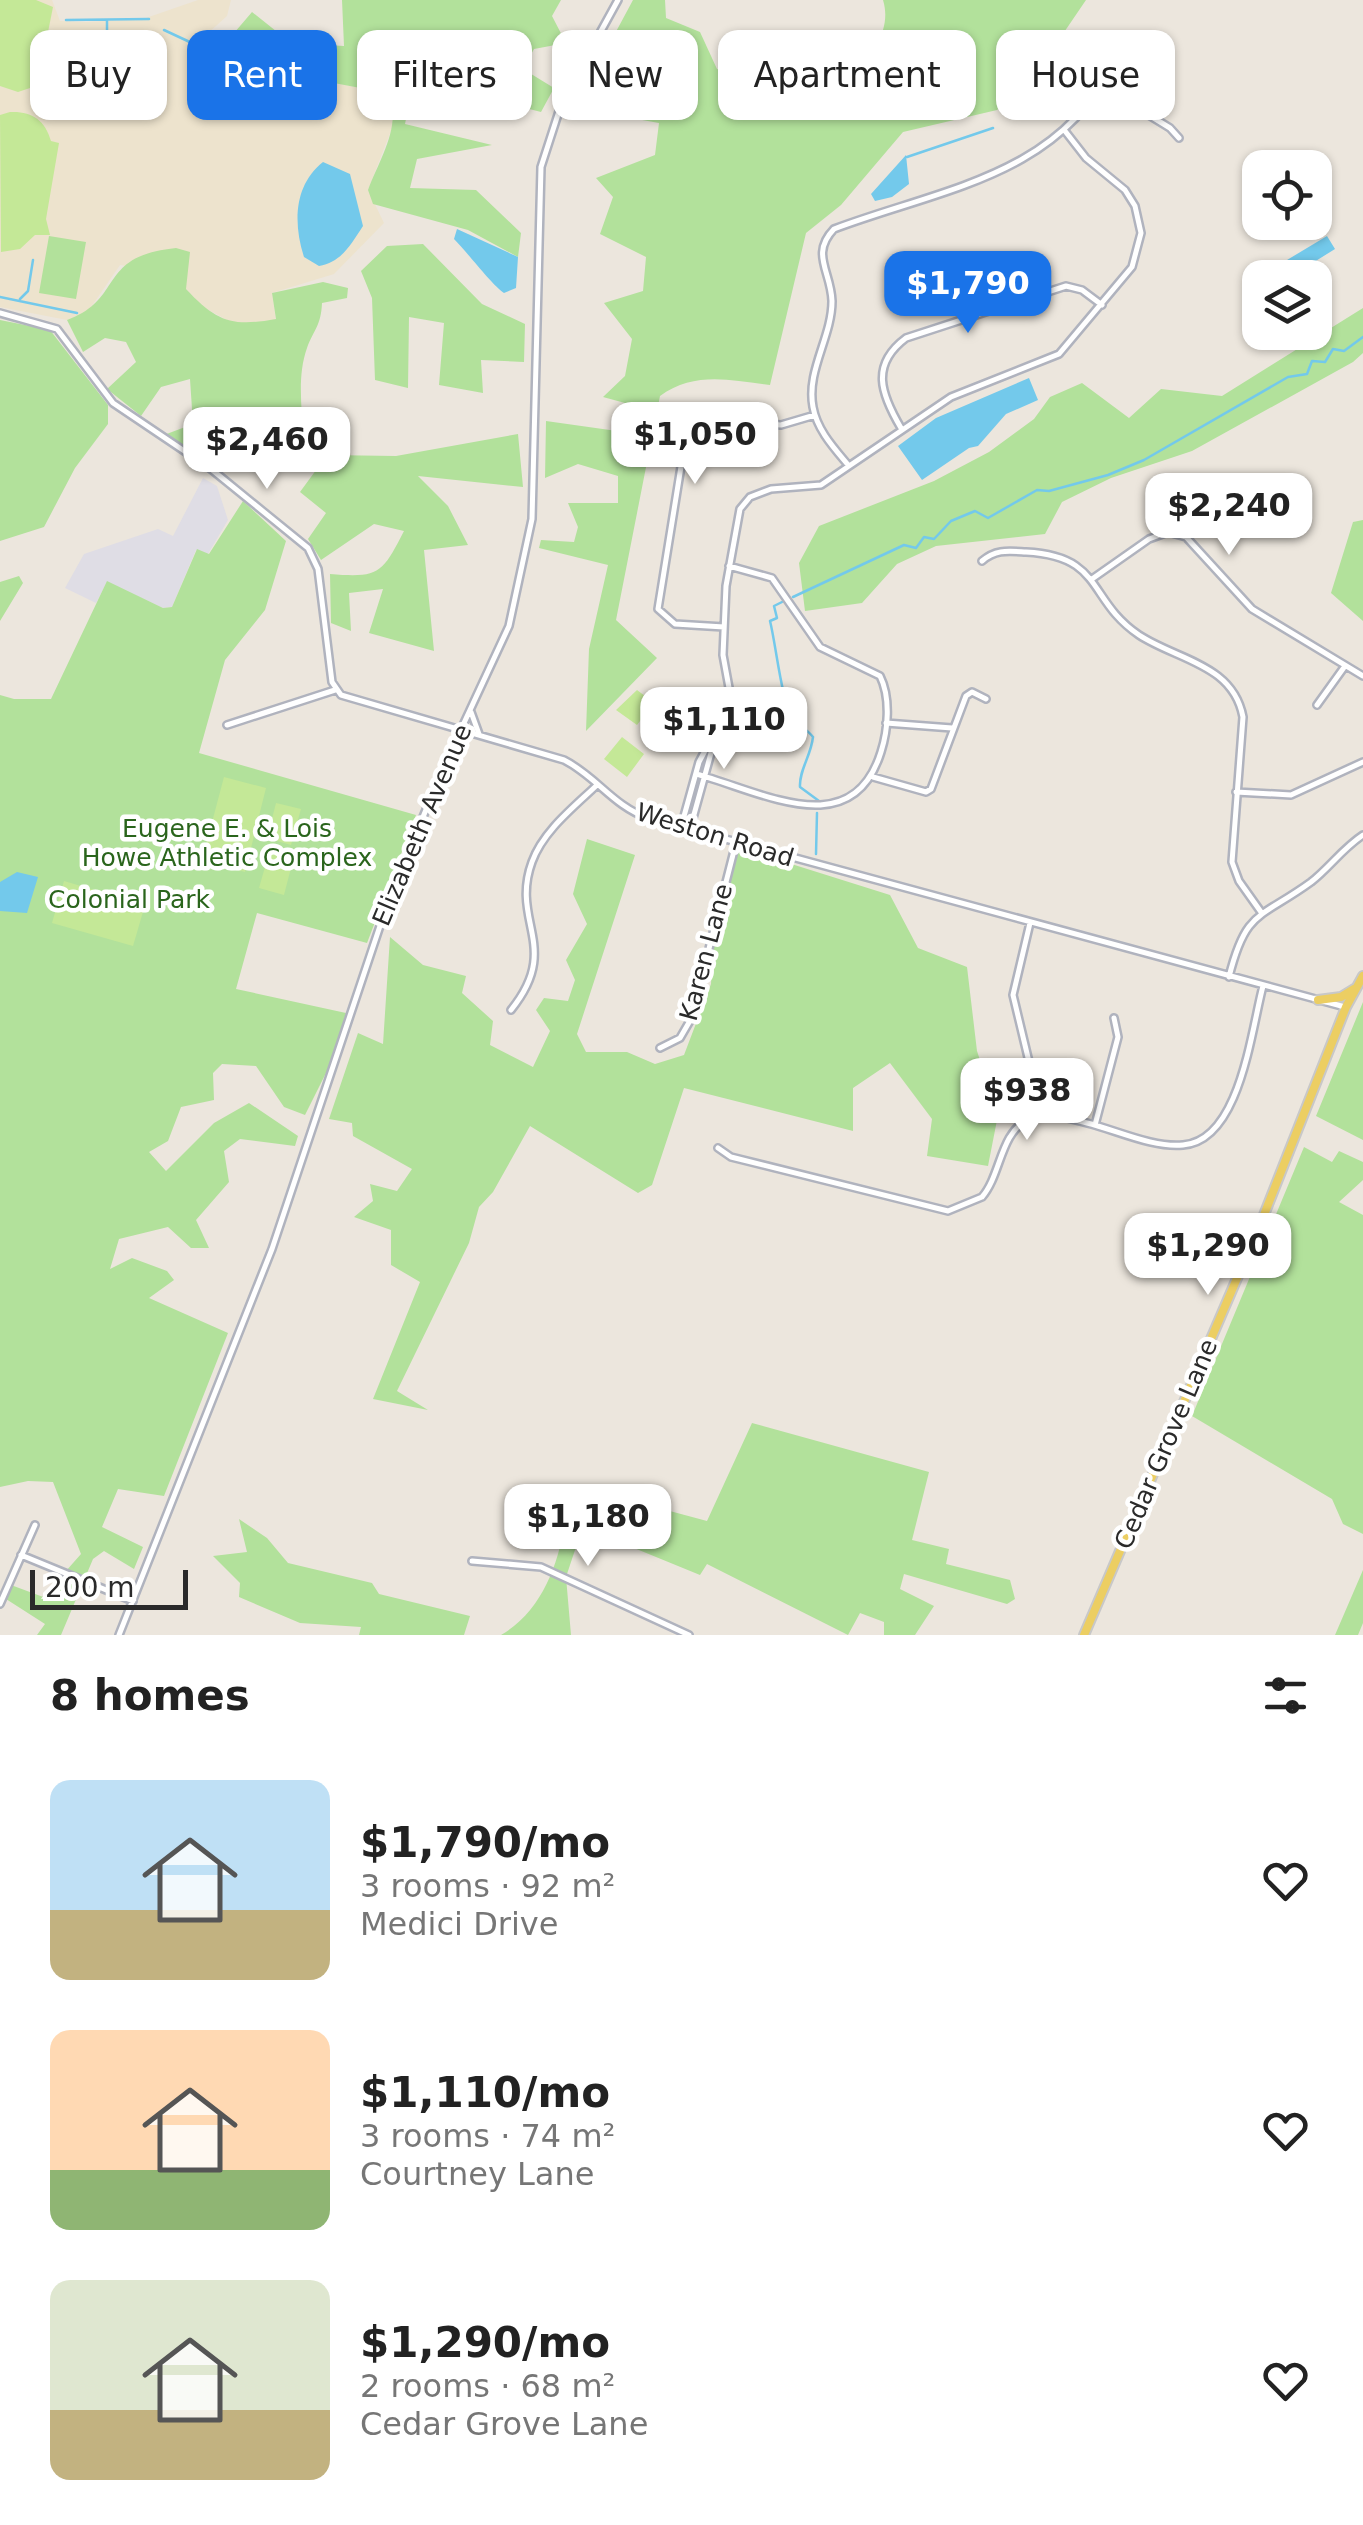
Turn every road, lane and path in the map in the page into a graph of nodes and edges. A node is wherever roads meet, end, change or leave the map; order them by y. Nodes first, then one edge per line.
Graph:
1 (618, 0) edge
2 (1077, 120) edge
3 (1157, 120) edge
4 (1066, 131) junction
5 (1179, 138) dead end
6 (1102, 304) junction
7 (0, 314) edge
8 (815, 415) junction
9 (901, 428) junction
10 (850, 466) junction
11 (982, 561) dead end
12 (729, 566) junction
13 (1092, 579) junction
14 (724, 628) junction
15 (1345, 666) junction
16 (1363, 676) edge
17 (335, 690) junction
18 (986, 698) dead end
19 (732, 704) junction
20 (1318, 705) dead end
21 (471, 709) junction
22 (886, 723) junction
23 (227, 726) dead end
24 (952, 728) junction
25 (461, 730) junction
26 (481, 736) junction
27 (1363, 762) edge
28 (696, 774) junction
29 (705, 777) junction
30 (872, 777) junction
31 (597, 785) junction
32 (1236, 792) junction
33 (682, 827) junction
34 (690, 830) junction
35 (1363, 835) edge
36 (736, 843) junction
37 (1260, 912) junction
38 (1030, 923) junction
39 (1363, 976) edge
40 (1229, 977) junction
41 (1263, 986) junction
42 (1358, 986) junction
43 (1318, 1000) junction
44 (1346, 1008) junction
45 (511, 1010) dead end
46 (1114, 1018) dead end
47 (660, 1048) dead end
48 (1042, 1116) junction
49 (1095, 1125) junction
50 (718, 1148) dead end
51 (35, 1525) dead end
52 (22, 1556) junction
53 (472, 1560) dead end
54 (133, 1602) junction
55 (0, 1604) edge
56 (119, 1635) edge
57 (689, 1635) edge
58 (1084, 1635) edge

1 - 21 street, Elizabeth Avenue
2 - 4 street
3 - 5 street
4 - 6 street
4 - 8 street
6 - 9 street
6 - 9 street
7 - 17 street
8 - 10 street
8 - 14 street
9 - 10 street
10 - 12 street
11 - 13 street
12 - 14 street
12 - 22 street
13 - 15 street
13 - 32 street
14 - 19 street
15 - 16 street
15 - 20 street
17 - 23 street
17 - 25 street, Weston Road
18 - 24 street
19 - 28 street
19 - 29 street
21 - 25 street, Elizabeth Avenue
21 - 26 street
22 - 24 street
22 - 30 street
24 - 30 street
25 - 26 street, Weston Road
25 - 54 street, Elizabeth Avenue
26 - 31 street, Weston Road
27 - 32 street
28 - 29 street
28 - 33 street
29 - 30 street
29 - 34 street
31 - 33 street, Weston Road
31 - 45 street
32 - 37 street
33 - 34 street, Weston Road
34 - 36 street, Weston Road
35 - 37 street
36 - 38 street, Weston Road
36 - 47 street, Karen Lane
37 - 40 street
38 - 40 street, Weston Road
38 - 48 street
39 - 42 main road, Cedar Grove Lane
40 - 41 street, Weston Road
41 - 43 street, Weston Road
41 - 49 street
42 - 43 main road
42 - 44 main road, Cedar Grove Lane
43 - 44 street, Weston Road
44 - 58 main road, Cedar Grove Lane
46 - 49 street
48 - 49 street
48 - 50 street
51 - 52 street
52 - 54 street
52 - 55 street
53 - 57 street
54 - 56 street, Elizabeth Avenue

